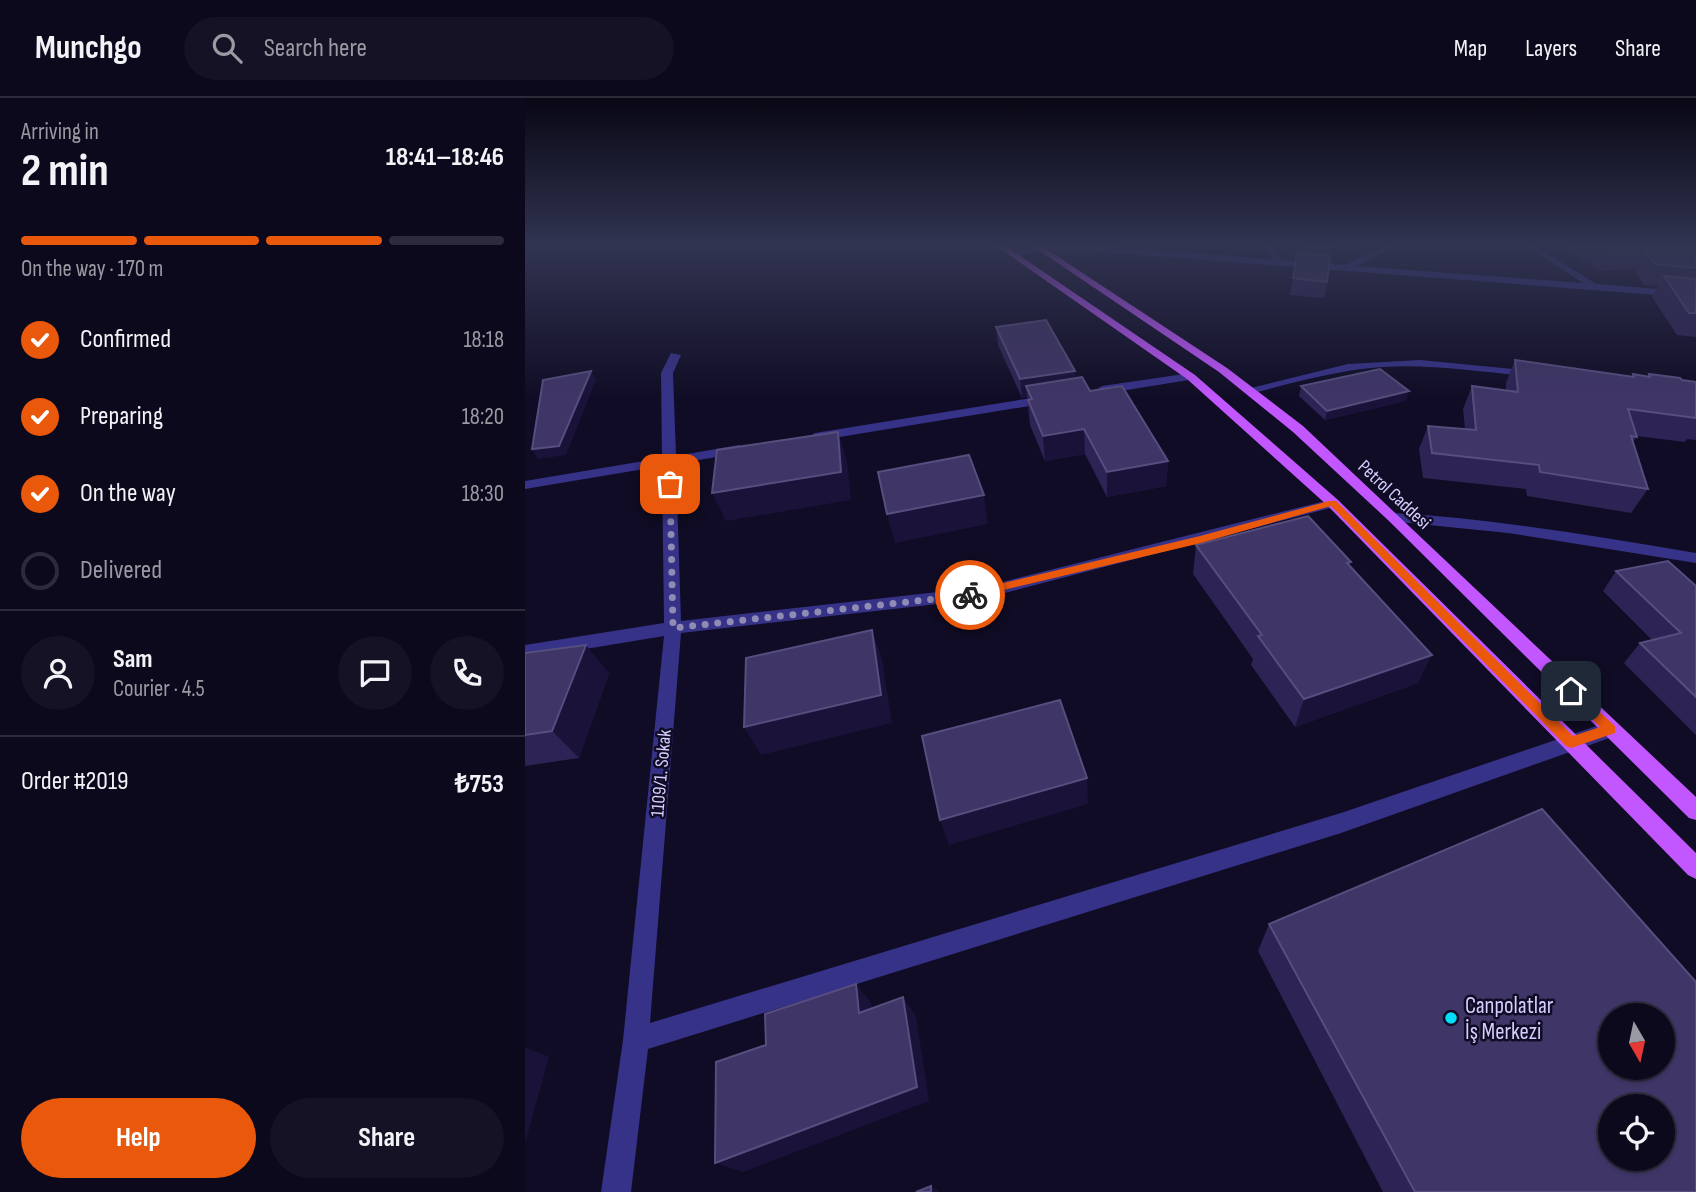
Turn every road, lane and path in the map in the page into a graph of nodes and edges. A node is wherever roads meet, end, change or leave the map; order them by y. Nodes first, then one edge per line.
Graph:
1 (1074, 296) edge
2 (1112, 296) edge
3 (675, 355) dead end
4 (1540, 375) edge
5 (1191, 377) junction
6 (1249, 390) junction
7 (1084, 393) edge
8 (1058, 398) edge
9 (804, 439) edge
10 (750, 447) edge
11 (670, 460) junction
12 (525, 485) edge
13 (1333, 503) junction
14 (1394, 518) junction
15 (1696, 558) edge
16 (673, 628) junction
17 (525, 652) edge
18 (1611, 729) junction
19 (1571, 742) junction
20 (1696, 811) edge
21 (1696, 868) edge
22 (636, 1040) junction
23 (616, 1192) edge

1 - 5 main road
2 - 6 main road, Petrol Caddesi
3 - 11 street, 1109/1. Sokak
4 - 6 street
5 - 7 street
5 - 13 main road
6 - 14 main road, Petrol Caddesi
8 - 9 street
10 - 11 street
11 - 12 street
11 - 16 street, 1109/1. Sokak
13 - 16 street
13 - 19 main road
14 - 15 street
14 - 18 main road, Petrol Caddesi
16 - 17 street
16 - 22 street, 1109/1. Sokak
18 - 19 street
18 - 20 main road, Petrol Caddesi
19 - 21 main road
19 - 22 street
22 - 23 street, 1109/1. Sokak

